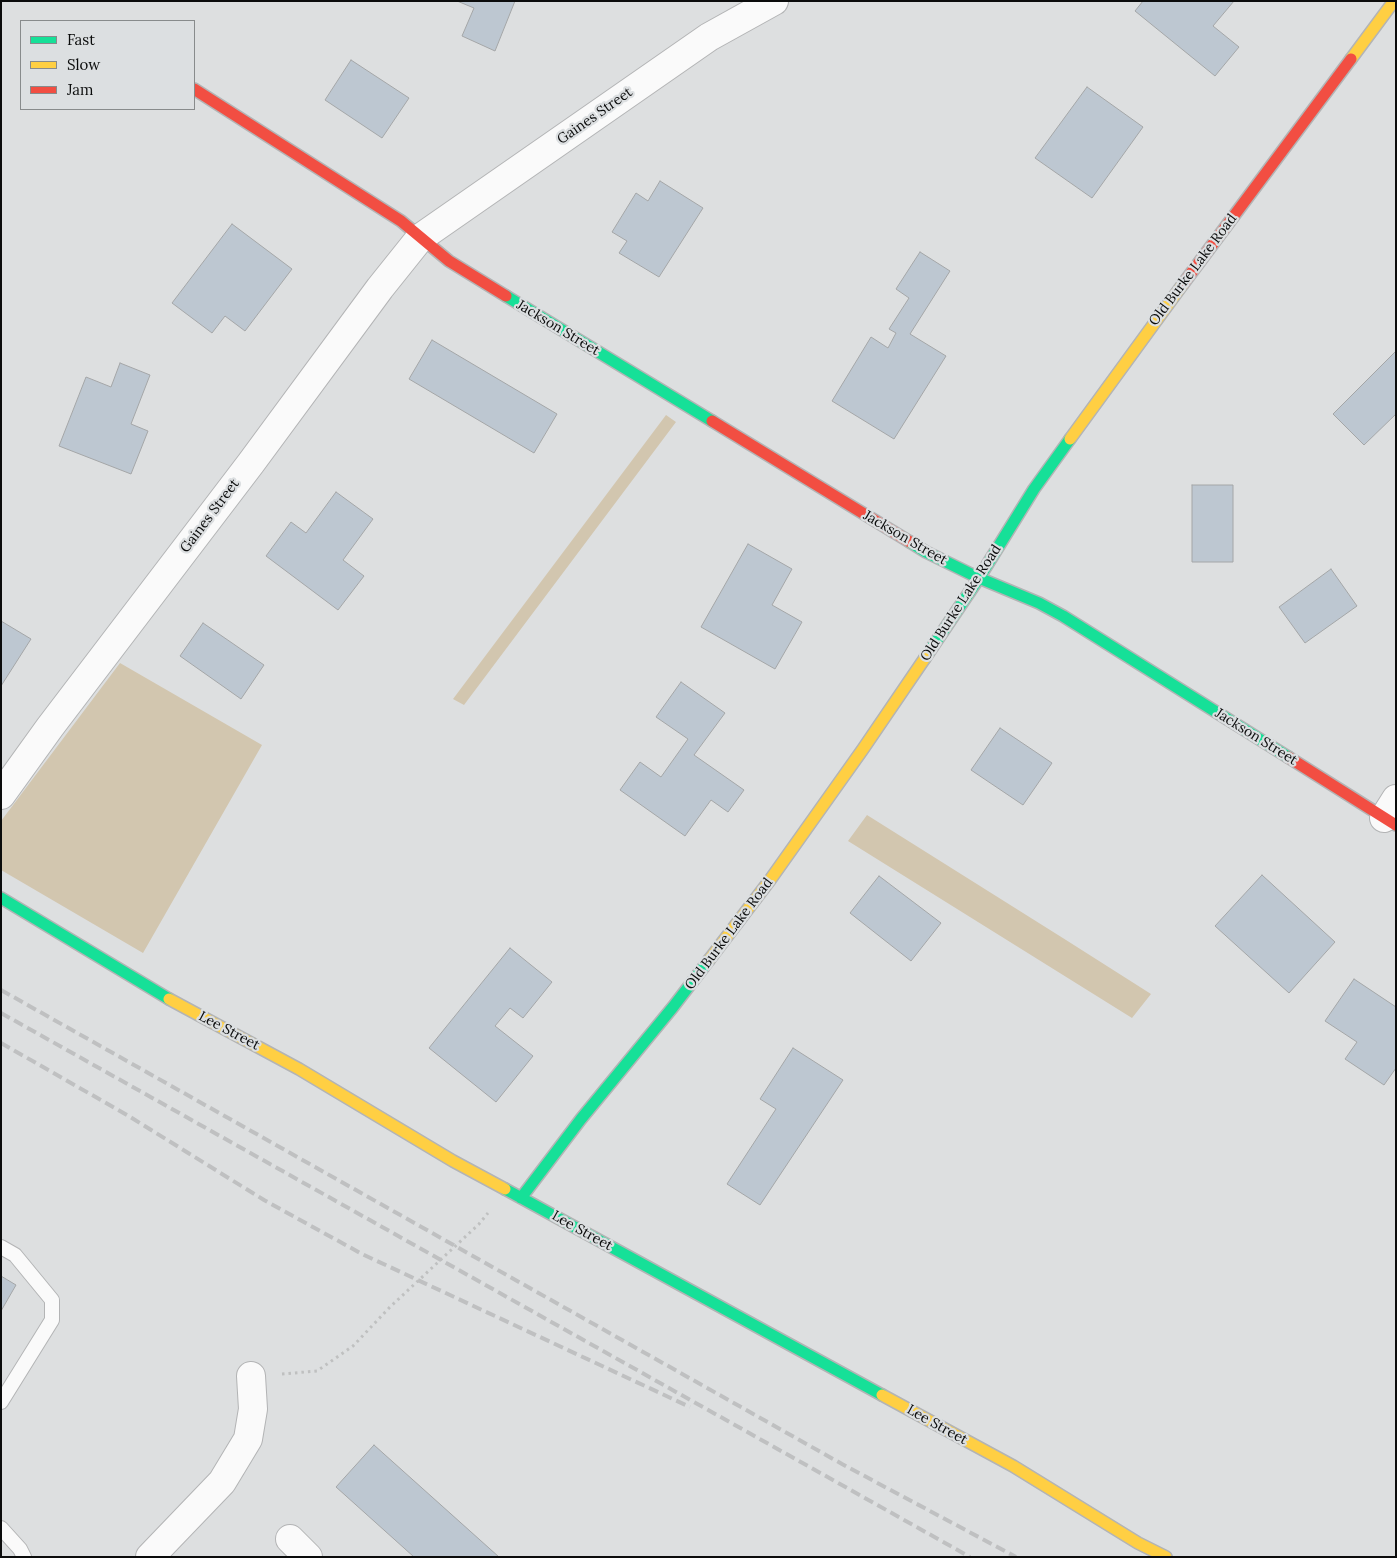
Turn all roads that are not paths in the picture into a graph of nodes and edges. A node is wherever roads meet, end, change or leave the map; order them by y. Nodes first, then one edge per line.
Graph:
1 (774, 1) edge
2 (1394, 1) edge
3 (195, 90) edge
4 (420, 238) junction
5 (979, 578) junction
6 (1, 795) edge
7 (1392, 814) edge
8 (1, 898) edge
9 (521, 1198) junction
10 (1, 1247) edge
11 (251, 1376) road end
12 (1, 1402) edge
13 (1, 1528) edge
14 (19, 1554) edge
15 (150, 1557) edge
16 (1166, 1557) edge

1 - 4 street, Gaines Street
2 - 5 street, Old Burke Lake Road
3 - 4 street
4 - 5 street, Jackson Street
4 - 6 street, Gaines Street
5 - 7 street, Jackson Street
5 - 9 street, Old Burke Lake Road
8 - 9 street, Lee Street
9 - 16 street, Lee Street
10 - 12 lane
11 - 15 street
13 - 14 lane

